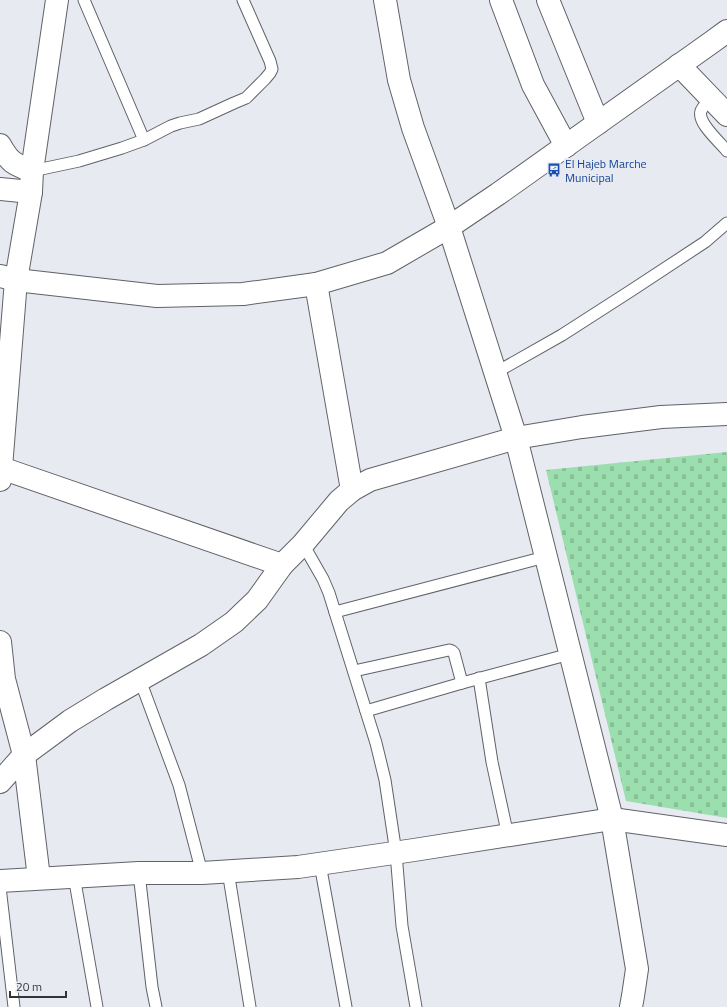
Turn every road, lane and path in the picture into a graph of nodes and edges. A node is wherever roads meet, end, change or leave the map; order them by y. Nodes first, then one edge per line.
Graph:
1 (57, 0) edge
2 (84, 0) edge
3 (243, 0) edge
4 (501, 0) edge
5 (548, 0) edge
6 (384, 1) edge
7 (727, 31) edge
8 (680, 65) junction
9 (711, 98) junction
10 (727, 115) edge
11 (598, 123) junction
12 (144, 140) junction
13 (0, 145) edge
14 (566, 146) junction
15 (727, 151) edge
16 (32, 181) junction
17 (0, 189) edge
18 (727, 223) edge
19 (449, 227) junction
20 (8, 278) edge
21 (316, 284) junction
22 (495, 373) junction
23 (727, 414) edge
24 (516, 438) junction
25 (1, 474) edge
26 (352, 490) junction
27 (303, 544) junction
28 (545, 557) junction
29 (282, 566) junction
30 (335, 612) junction
31 (0, 642) edge
32 (570, 654) junction
33 (354, 671) junction
34 (478, 678) junction
35 (140, 680) junction
36 (462, 683) junction
37 (366, 711) junction
38 (24, 755) junction
39 (0, 782) edge
40 (612, 819) junction
41 (727, 835) edge
42 (508, 836) junction
43 (396, 853) junction
44 (320, 864) junction
45 (228, 871) junction
46 (139, 873) junction
47 (202, 873) junction
48 (74, 876) junction
49 (39, 878) junction
50 (0, 881) edge
51 (0, 887) edge
52 (14, 1007) edge
53 (97, 1007) edge
54 (156, 1007) edge
55 (250, 1007) edge
56 (346, 1007) edge
57 (416, 1007) edge
58 (631, 1007) edge

1 - 16 street
2 - 12 lane
3 - 12 lane
4 - 14 street
5 - 11 street
6 - 19 street
7 - 8 street
8 - 9 street
8 - 11 street
9 - 10 street
9 - 15 lane
11 - 14 street
12 - 16 lane
13 - 16 street
14 - 19 street
16 - 17 street
16 - 20 street
18 - 22 lane
19 - 21 street
19 - 22 street
20 - 21 street
20 - 25 street
21 - 26 street
22 - 24 street
23 - 24 street
24 - 26 street
24 - 28 street
25 - 29 street
26 - 27 street
27 - 29 street
27 - 30 lane
28 - 30 lane
28 - 32 street
29 - 35 street
30 - 33 lane
31 - 38 street
32 - 34 lane
32 - 40 street
33 - 36 lane
33 - 37 lane
34 - 36 lane
34 - 42 lane
35 - 38 street
35 - 47 lane
36 - 37 lane
37 - 43 lane
38 - 39 street
38 - 49 street
40 - 41 street
40 - 42 street
40 - 58 street
42 - 43 street
43 - 44 street
43 - 57 lane
44 - 45 street
44 - 56 lane
45 - 47 street
45 - 55 lane
46 - 47 street
46 - 48 street
46 - 54 lane
48 - 49 street
48 - 53 lane
49 - 50 street
51 - 52 lane

